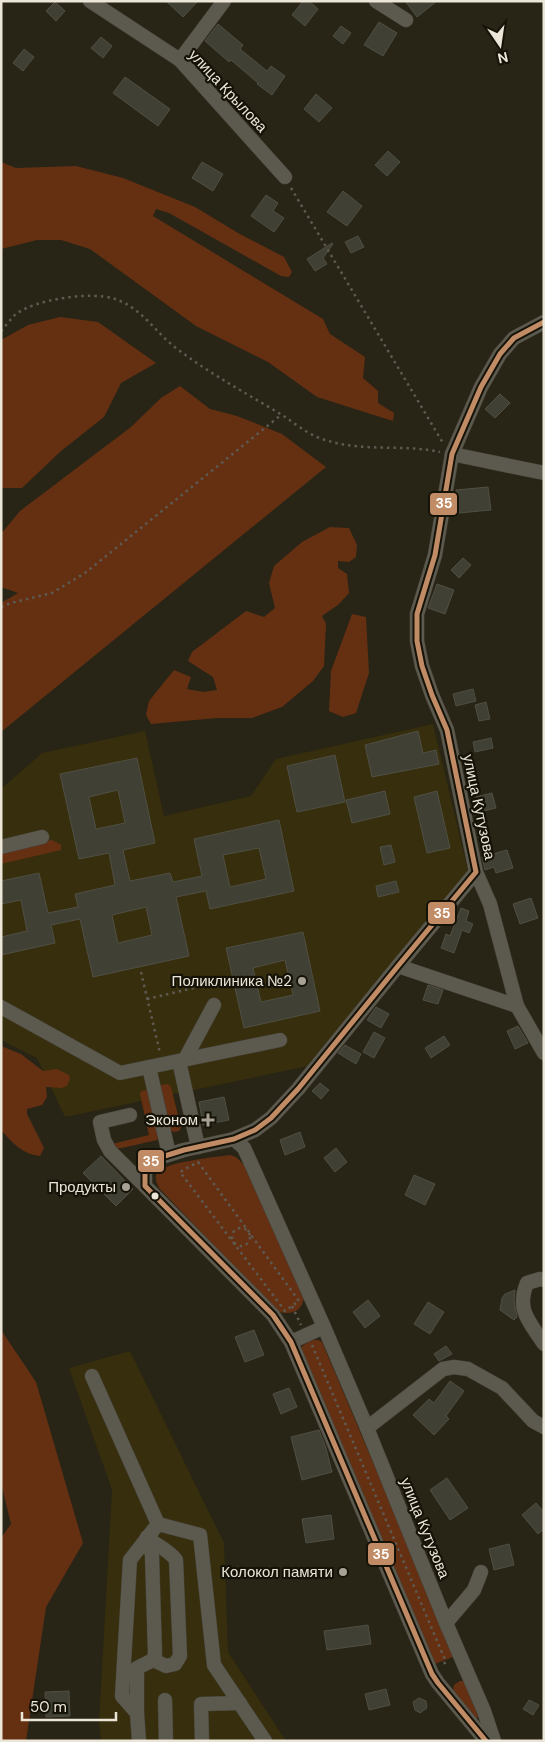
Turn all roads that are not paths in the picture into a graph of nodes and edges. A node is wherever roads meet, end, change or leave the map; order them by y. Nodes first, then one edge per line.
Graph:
1 (90, 1) edge
2 (224, 1) edge
3 (376, 1) edge
4 (406, 20) dead end
5 (180, 60) junction
6 (286, 177) road end
7 (544, 322) edge
8 (452, 454) junction
9 (544, 473) edge
10 (42, 837) dead end
11 (1, 847) edge
12 (476, 872) junction
13 (398, 966) junction
14 (214, 1005) dead end
15 (517, 1006) junction
16 (1, 1007) edge
17 (280, 1040) dead end
18 (544, 1054) edge
19 (182, 1060) junction
20 (156, 1066) junction
21 (130, 1115) dead end
22 (234, 1139) junction
23 (198, 1147) junction
24 (169, 1154) junction
25 (145, 1186) junction
26 (544, 1280) edge
27 (324, 1327) junction
28 (292, 1342) junction
29 (544, 1344) edge
30 (92, 1376) dead end
31 (544, 1427) edge
32 (367, 1428) junction
33 (158, 1524) junction
34 (148, 1538) junction
35 (482, 1572) dead end
36 (446, 1623) junction
37 (153, 1660) junction
38 (165, 1700) dead end
39 (240, 1703) junction
40 (138, 1713) junction
41 (139, 1741) edge
42 (166, 1741) edge
43 (202, 1741) edge
44 (266, 1741) edge
45 (486, 1741) edge
46 (494, 1741) edge

1 - 5 street, улица Крылова
2 - 5 street
3 - 4 street
5 - 6 street, улица Крылова
7 - 8 street, улица Кутузова
8 - 9 street
8 - 12 street, улица Кутузова
10 - 11 street
12 - 13 street, улица Кутузова
12 - 15 street
13 - 15 street
13 - 22 street, улица Кутузова
14 - 19 street
15 - 18 street
16 - 20 street
17 - 19 street
19 - 20 street
19 - 23 street
20 - 24 street
21 - 25 street
22 - 23 street, улица Кутузова
22 - 27 street, улица Кутузова
23 - 24 street, улица Кутузова
24 - 25 street, улица Кутузова
25 - 28 street
26 - 29 street
27 - 28 street
27 - 32 street, улица Кутузова
28 - 45 street
30 - 33 street
31 - 32 street
32 - 36 street, улица Кутузова
33 - 34 street
33 - 39 street
34 - 37 street
34 - 37 street
34 - 40 street
35 - 36 street
36 - 46 street, улица Кутузова
37 - 40 street
38 - 42 street
39 - 43 street
39 - 44 street
40 - 41 street

